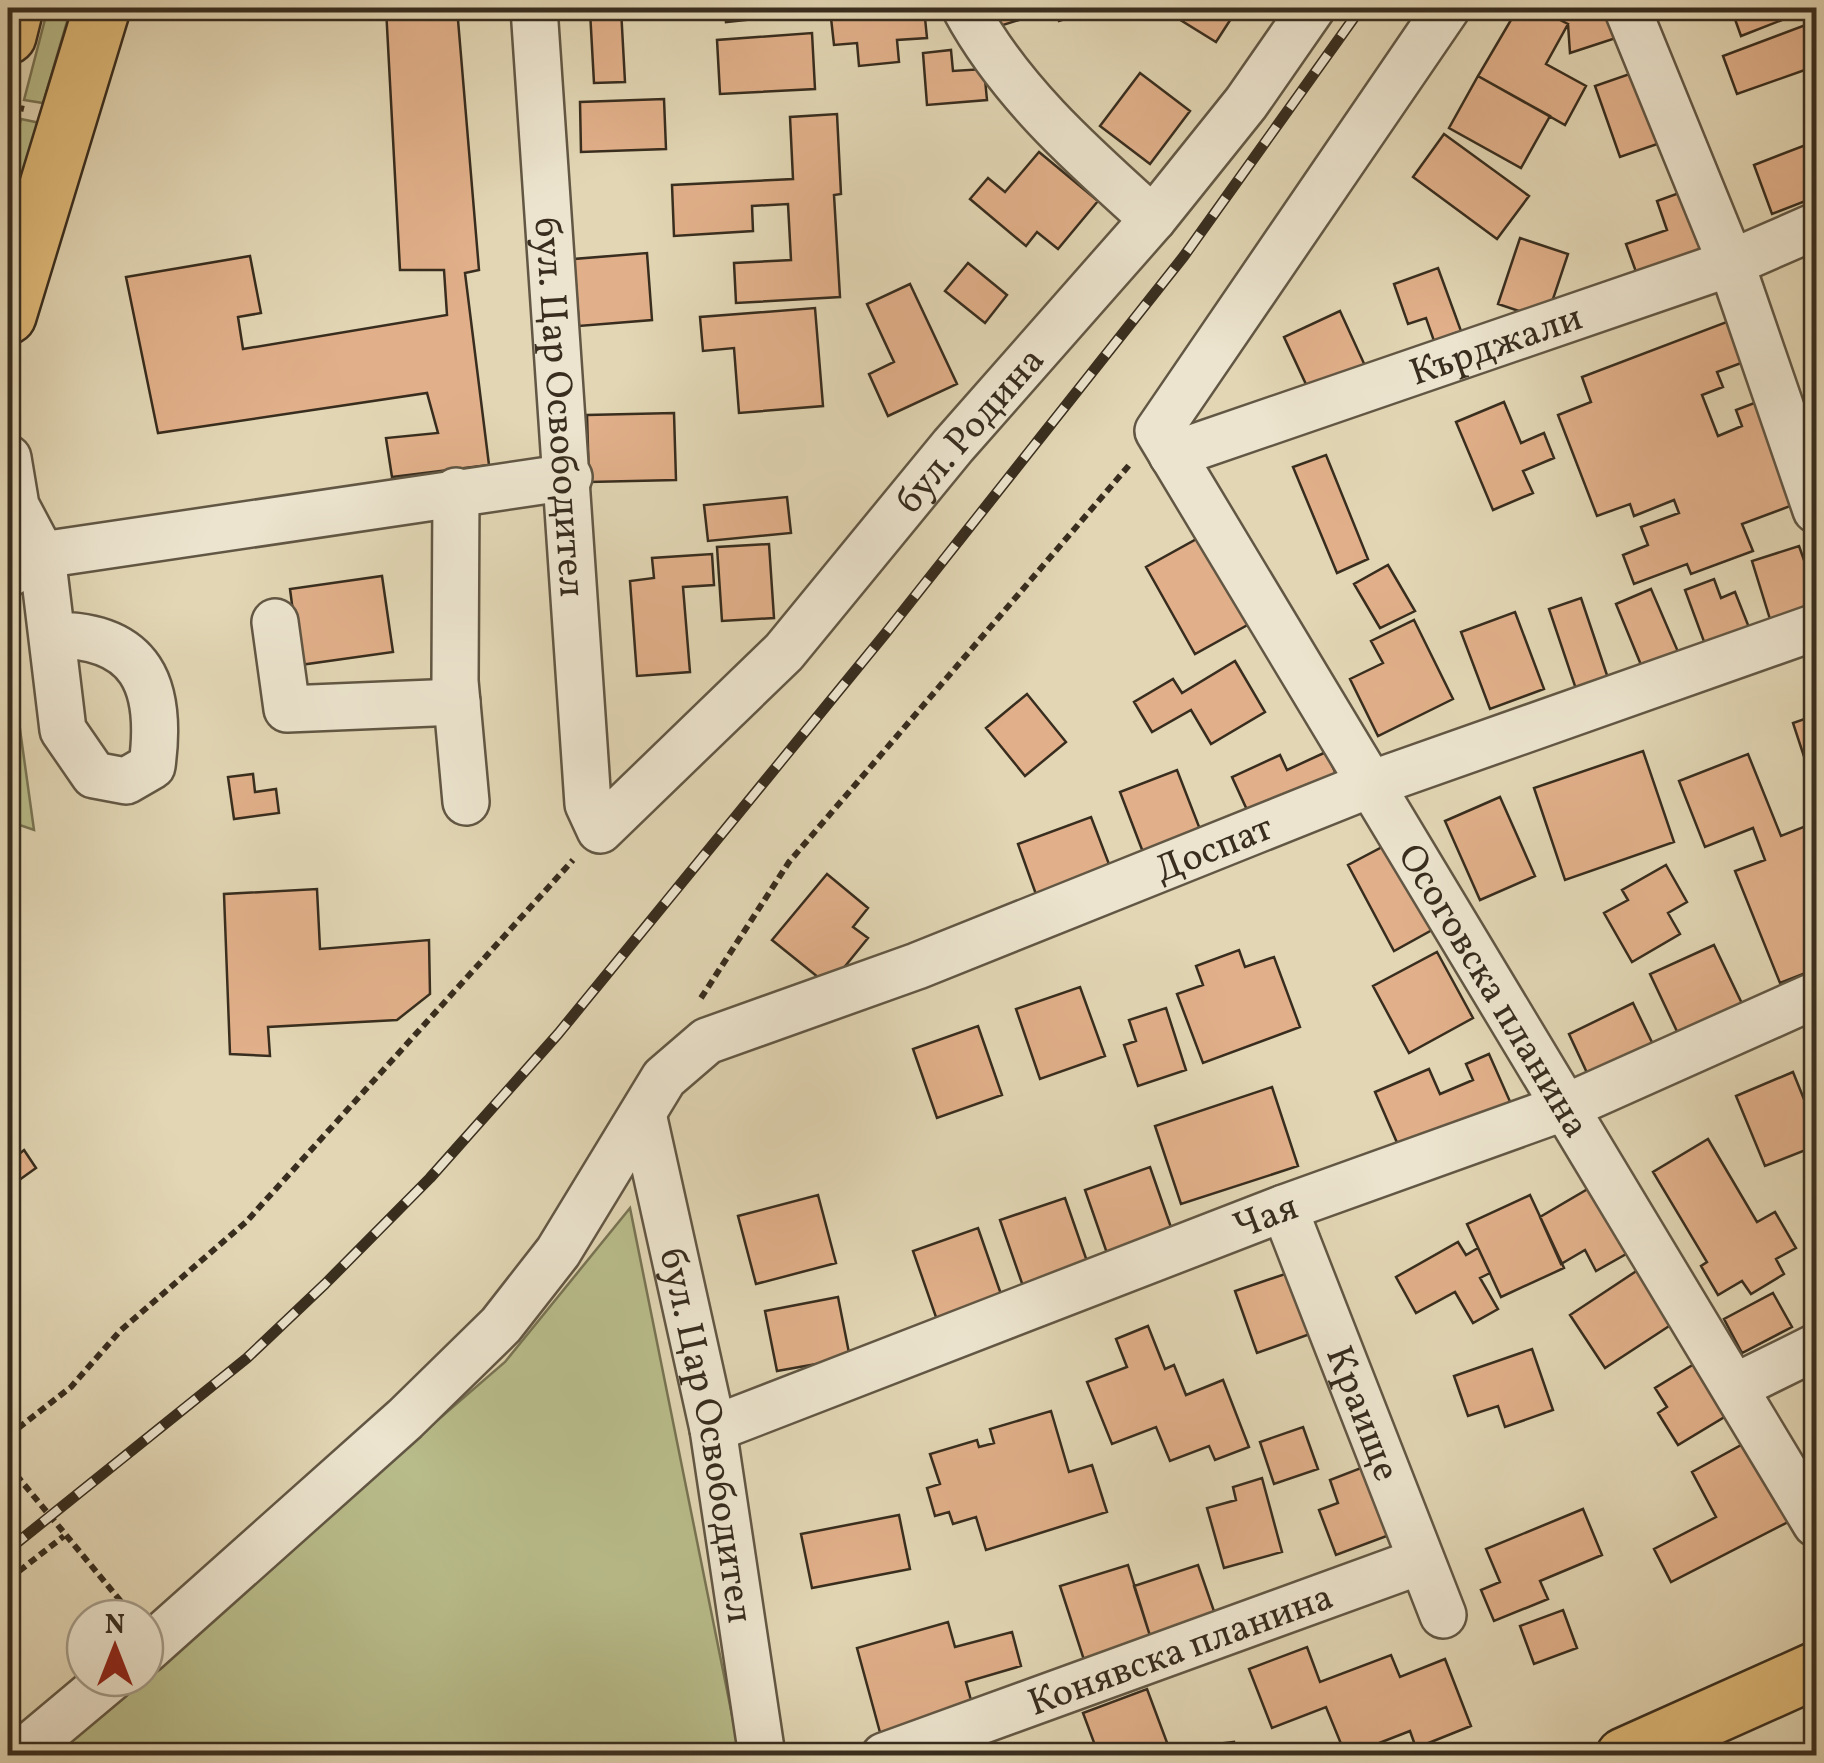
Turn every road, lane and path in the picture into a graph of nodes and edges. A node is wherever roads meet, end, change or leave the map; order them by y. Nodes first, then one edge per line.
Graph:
1 (14, 8) edge
2 (102, 8) edge
3 (534, 8) edge
4 (964, 8) edge
5 (1312, 8) edge
6 (1447, 8) edge
7 (1627, 8) edge
8 (8, 36) edge
9 (1154, 218) junction
10 (1816, 226) edge
11 (1731, 263) junction
12 (8, 316) edge
13 (1165, 443) junction
14 (8, 458) edge
15 (570, 477) junction
16 (456, 492) junction
17 (1816, 510) edge
18 (25, 564) edge
19 (276, 622) dead end
20 (1816, 627) edge
21 (54, 635) dead end
22 (457, 702) junction
23 (1371, 784) junction
24 (466, 802) dead end
25 (594, 817) junction
26 (1816, 996) edge
27 (698, 1003) dead end
28 (1568, 1106) junction
29 (643, 1114) junction
30 (1284, 1208) junction
31 (1816, 1347) edge
32 (1735, 1387) junction
33 (714, 1429) junction
34 (8, 1436) edge
35 (8, 1465) edge
36 (1816, 1524) edge
37 (64, 1536) junction
38 (1421, 1561) junction
39 (9, 1579) edge
40 (117, 1598) edge
41 (1443, 1615) dead end
42 (165, 1633) edge
43 (1816, 1670) edge
44 (87, 1698) edge
45 (18, 1756) edge
46 (762, 1756) edge
47 (884, 1756) edge
48 (1624, 1756) edge

1 - 8 main road
2 - 12 main road
3 - 15 street, бул. Цар Освободител
4 - 9 street
5 - 9 street, бул. Родина
6 - 13 street
7 - 11 street
9 - 25 street, бул. Родина
10 - 11 street, Кърджали
11 - 13 street, Кърджали
11 - 17 street
13 - 23 street, Осоговска планина
13 - 27 path
14 - 18 street
15 - 16 street
15 - 25 street, бул. Цар Освободител
16 - 18 street
16 - 22 street
18 - 21 street
19 - 22 street
20 - 23 street, Доспат
22 - 24 street
23 - 28 street, Осоговска планина
23 - 29 street, Доспат
25 - 34 path
26 - 28 street, Чая
28 - 30 street, Чая
28 - 32 street, Осоговска планина
29 - 33 street, бул. Цар Освободител
29 - 42 street, Доспат
30 - 33 street, Чая
30 - 38 street, Краище
31 - 32 street
32 - 36 street, Осоговска планина
33 - 46 street, бул. Цар Освободител
35 - 37 path
37 - 39 path
37 - 40 path
38 - 41 street, Краище
38 - 47 street, Конявска планина
43 - 48 main road
44 - 45 street

